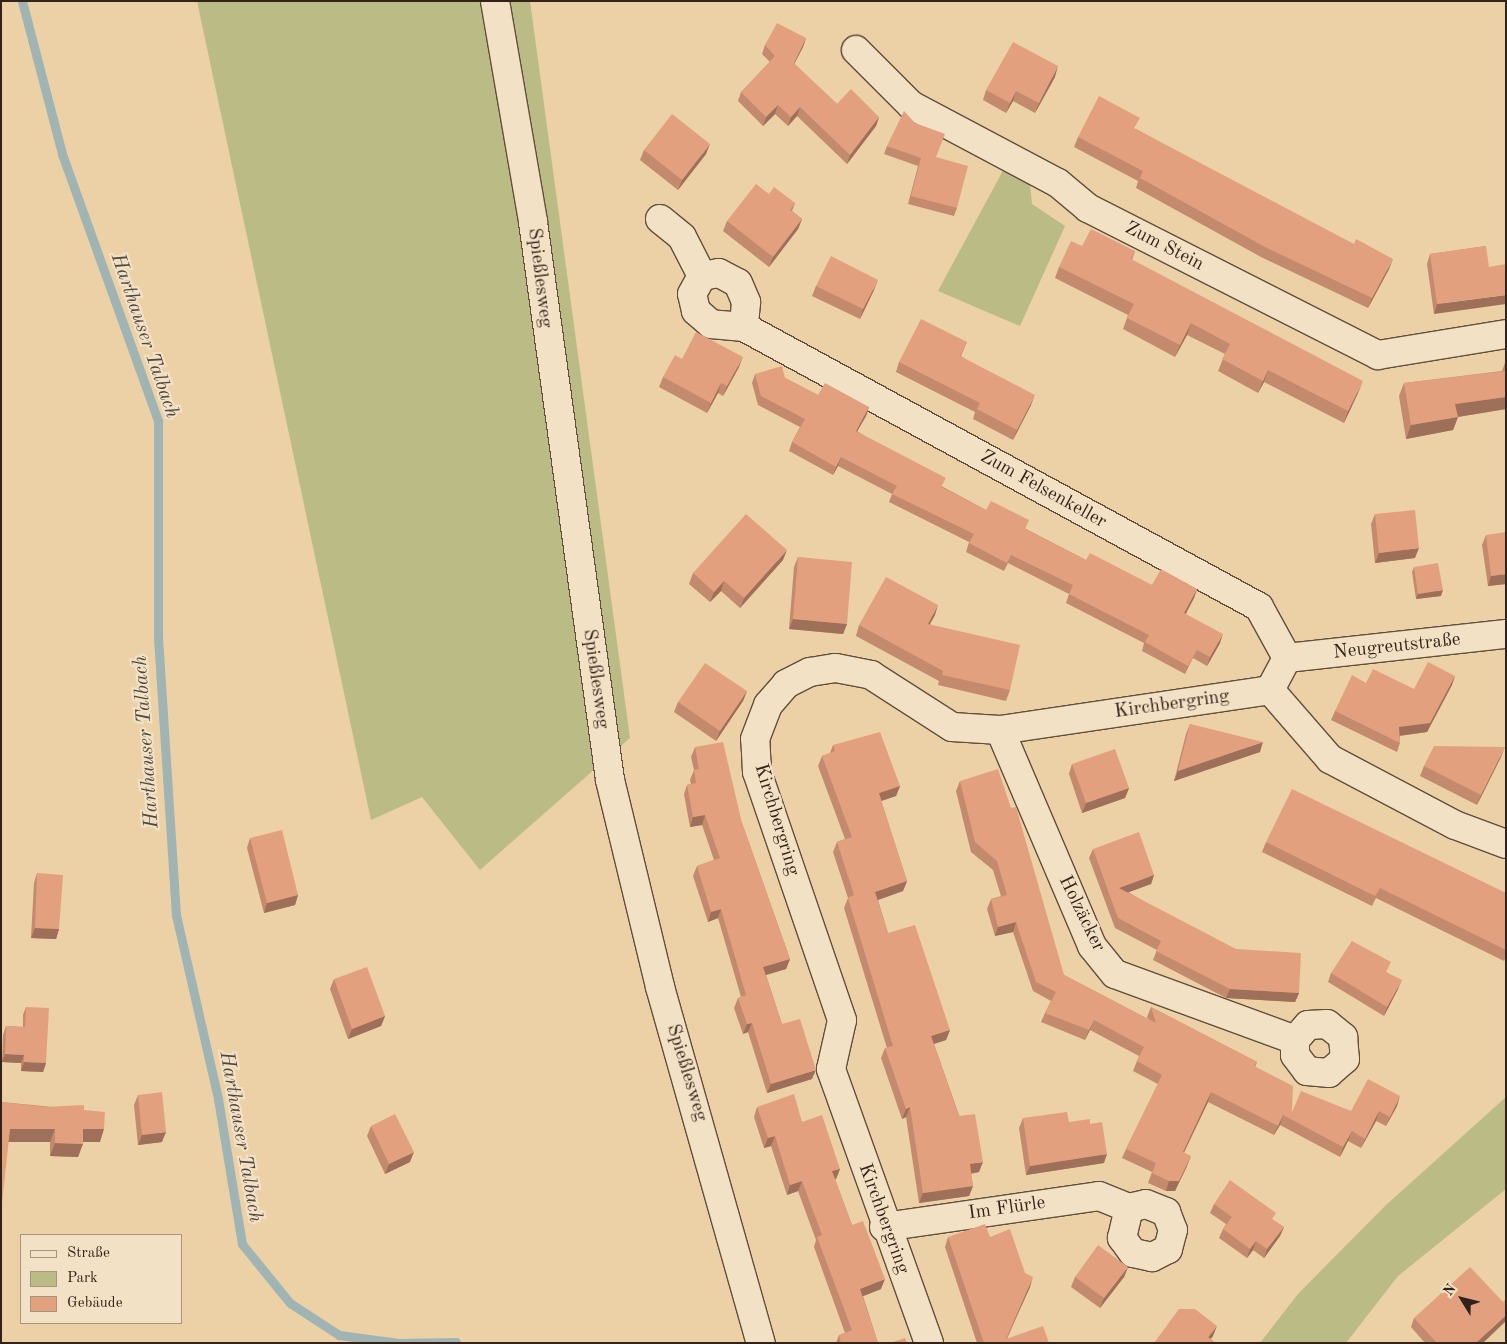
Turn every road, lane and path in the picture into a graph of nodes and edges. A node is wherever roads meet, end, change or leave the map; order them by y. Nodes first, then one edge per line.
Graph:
1 (495, 1) edge
2 (856, 50) dead end
3 (660, 219) dead end
4 (702, 276) junction
5 (744, 327) junction
6 (1506, 334) edge
7 (1506, 634) edge
8 (1287, 658) junction
9 (1270, 690) junction
10 (1000, 730) junction
11 (1506, 844) edge
12 (1295, 1040) dead end
13 (1129, 1208) dead end
14 (884, 1227) junction
15 (760, 1343) edge
16 (929, 1343) edge

1 - 15 street, Spießlesweg
2 - 6 street, Zum Stein
3 - 4 street
4 - 5 street
4 - 5 street, Zum Felsenkeller
5 - 8 street, Zum Felsenkeller
7 - 8 street, Neugreutstraße
8 - 9 street
9 - 10 street, Kirchbergring
9 - 11 street
10 - 12 street, Holzäcker
10 - 14 street, Kirchbergring
13 - 14 street, Im Flürle
14 - 16 street, Kirchbergring

